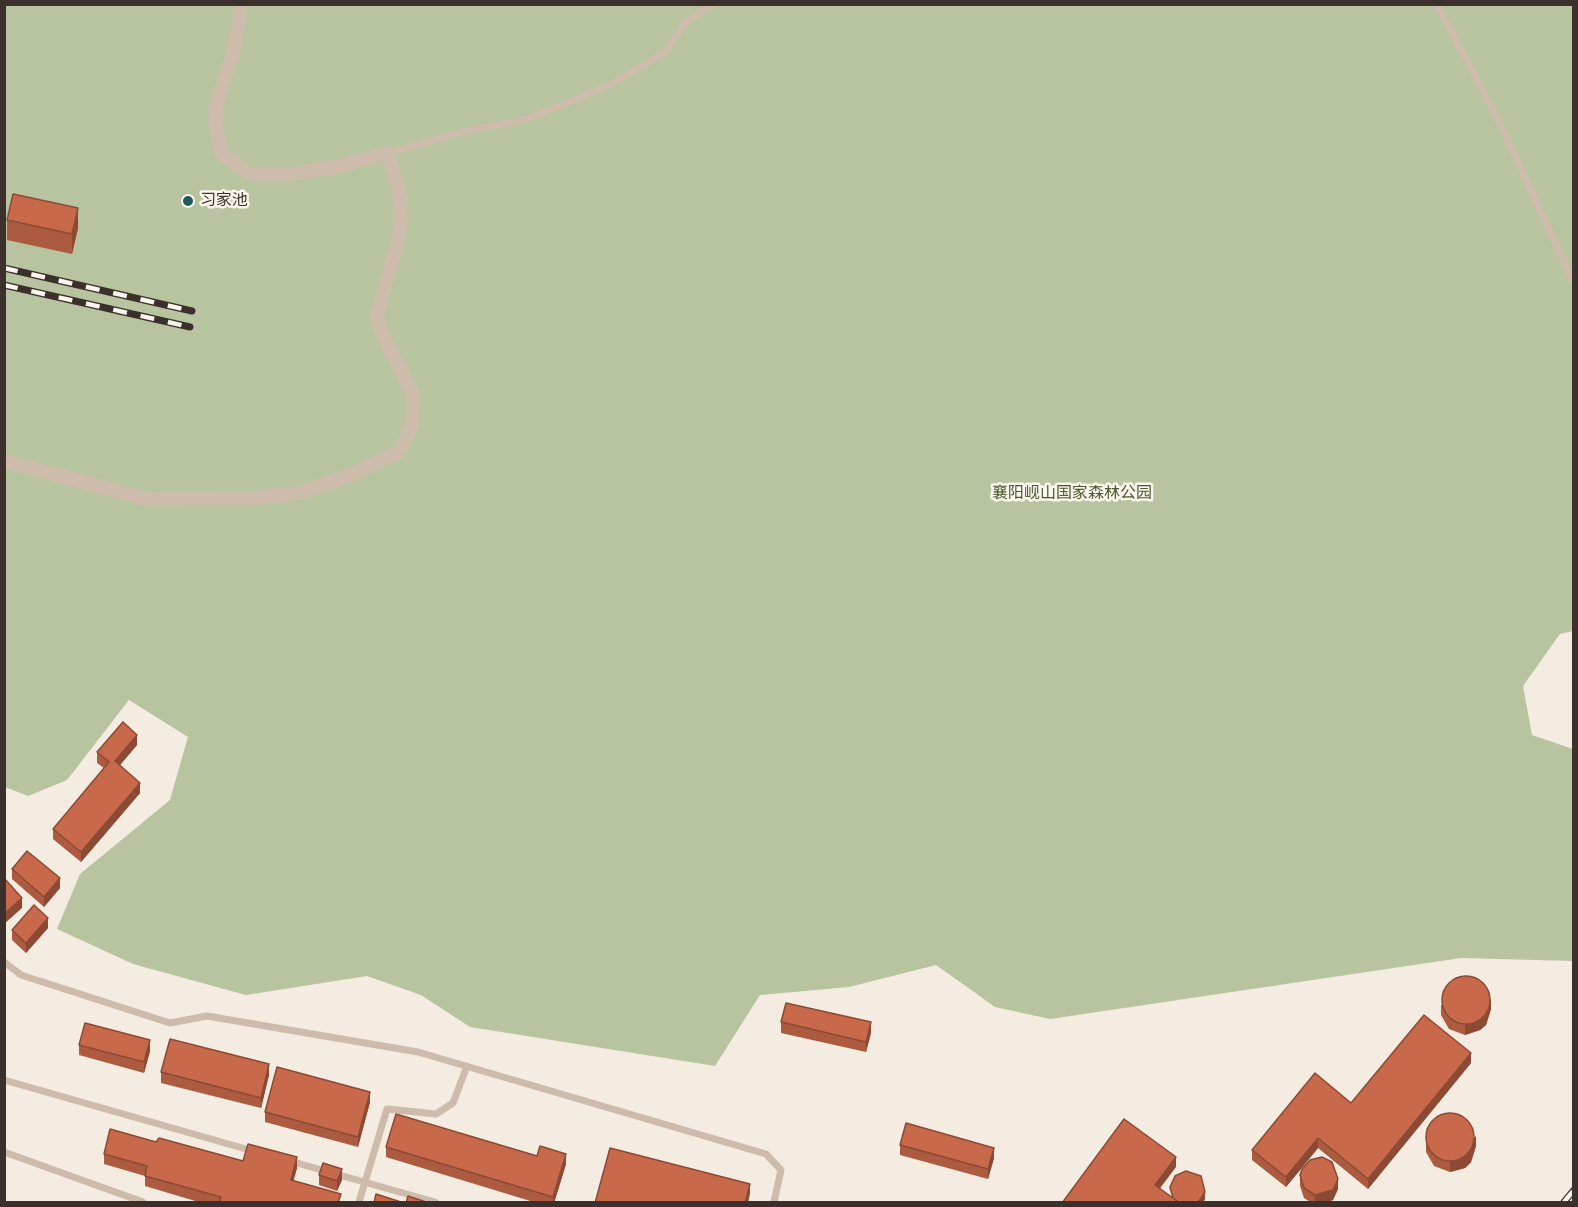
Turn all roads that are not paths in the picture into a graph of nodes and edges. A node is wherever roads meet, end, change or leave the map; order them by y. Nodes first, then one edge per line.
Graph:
1 (242, 4) edge
2 (714, 4) edge
3 (1437, 4) edge
4 (388, 153) junction
5 (1574, 283) edge
6 (4, 461) edge
7 (4, 962) edge
8 (467, 1066) junction
9 (4, 1080) edge
10 (4, 1152) edge
11 (263, 1154) edge
12 (286, 1160) edge
13 (365, 1182) junction
14 (143, 1203) edge
15 (359, 1203) edge
16 (435, 1203) edge
17 (774, 1203) edge

1 - 4 street
2 - 4 lane
3 - 5 lane
4 - 6 street
7 - 8 lane
8 - 13 lane
8 - 17 lane
9 - 11 lane
10 - 14 lane
12 - 13 lane
13 - 15 lane
13 - 16 lane

